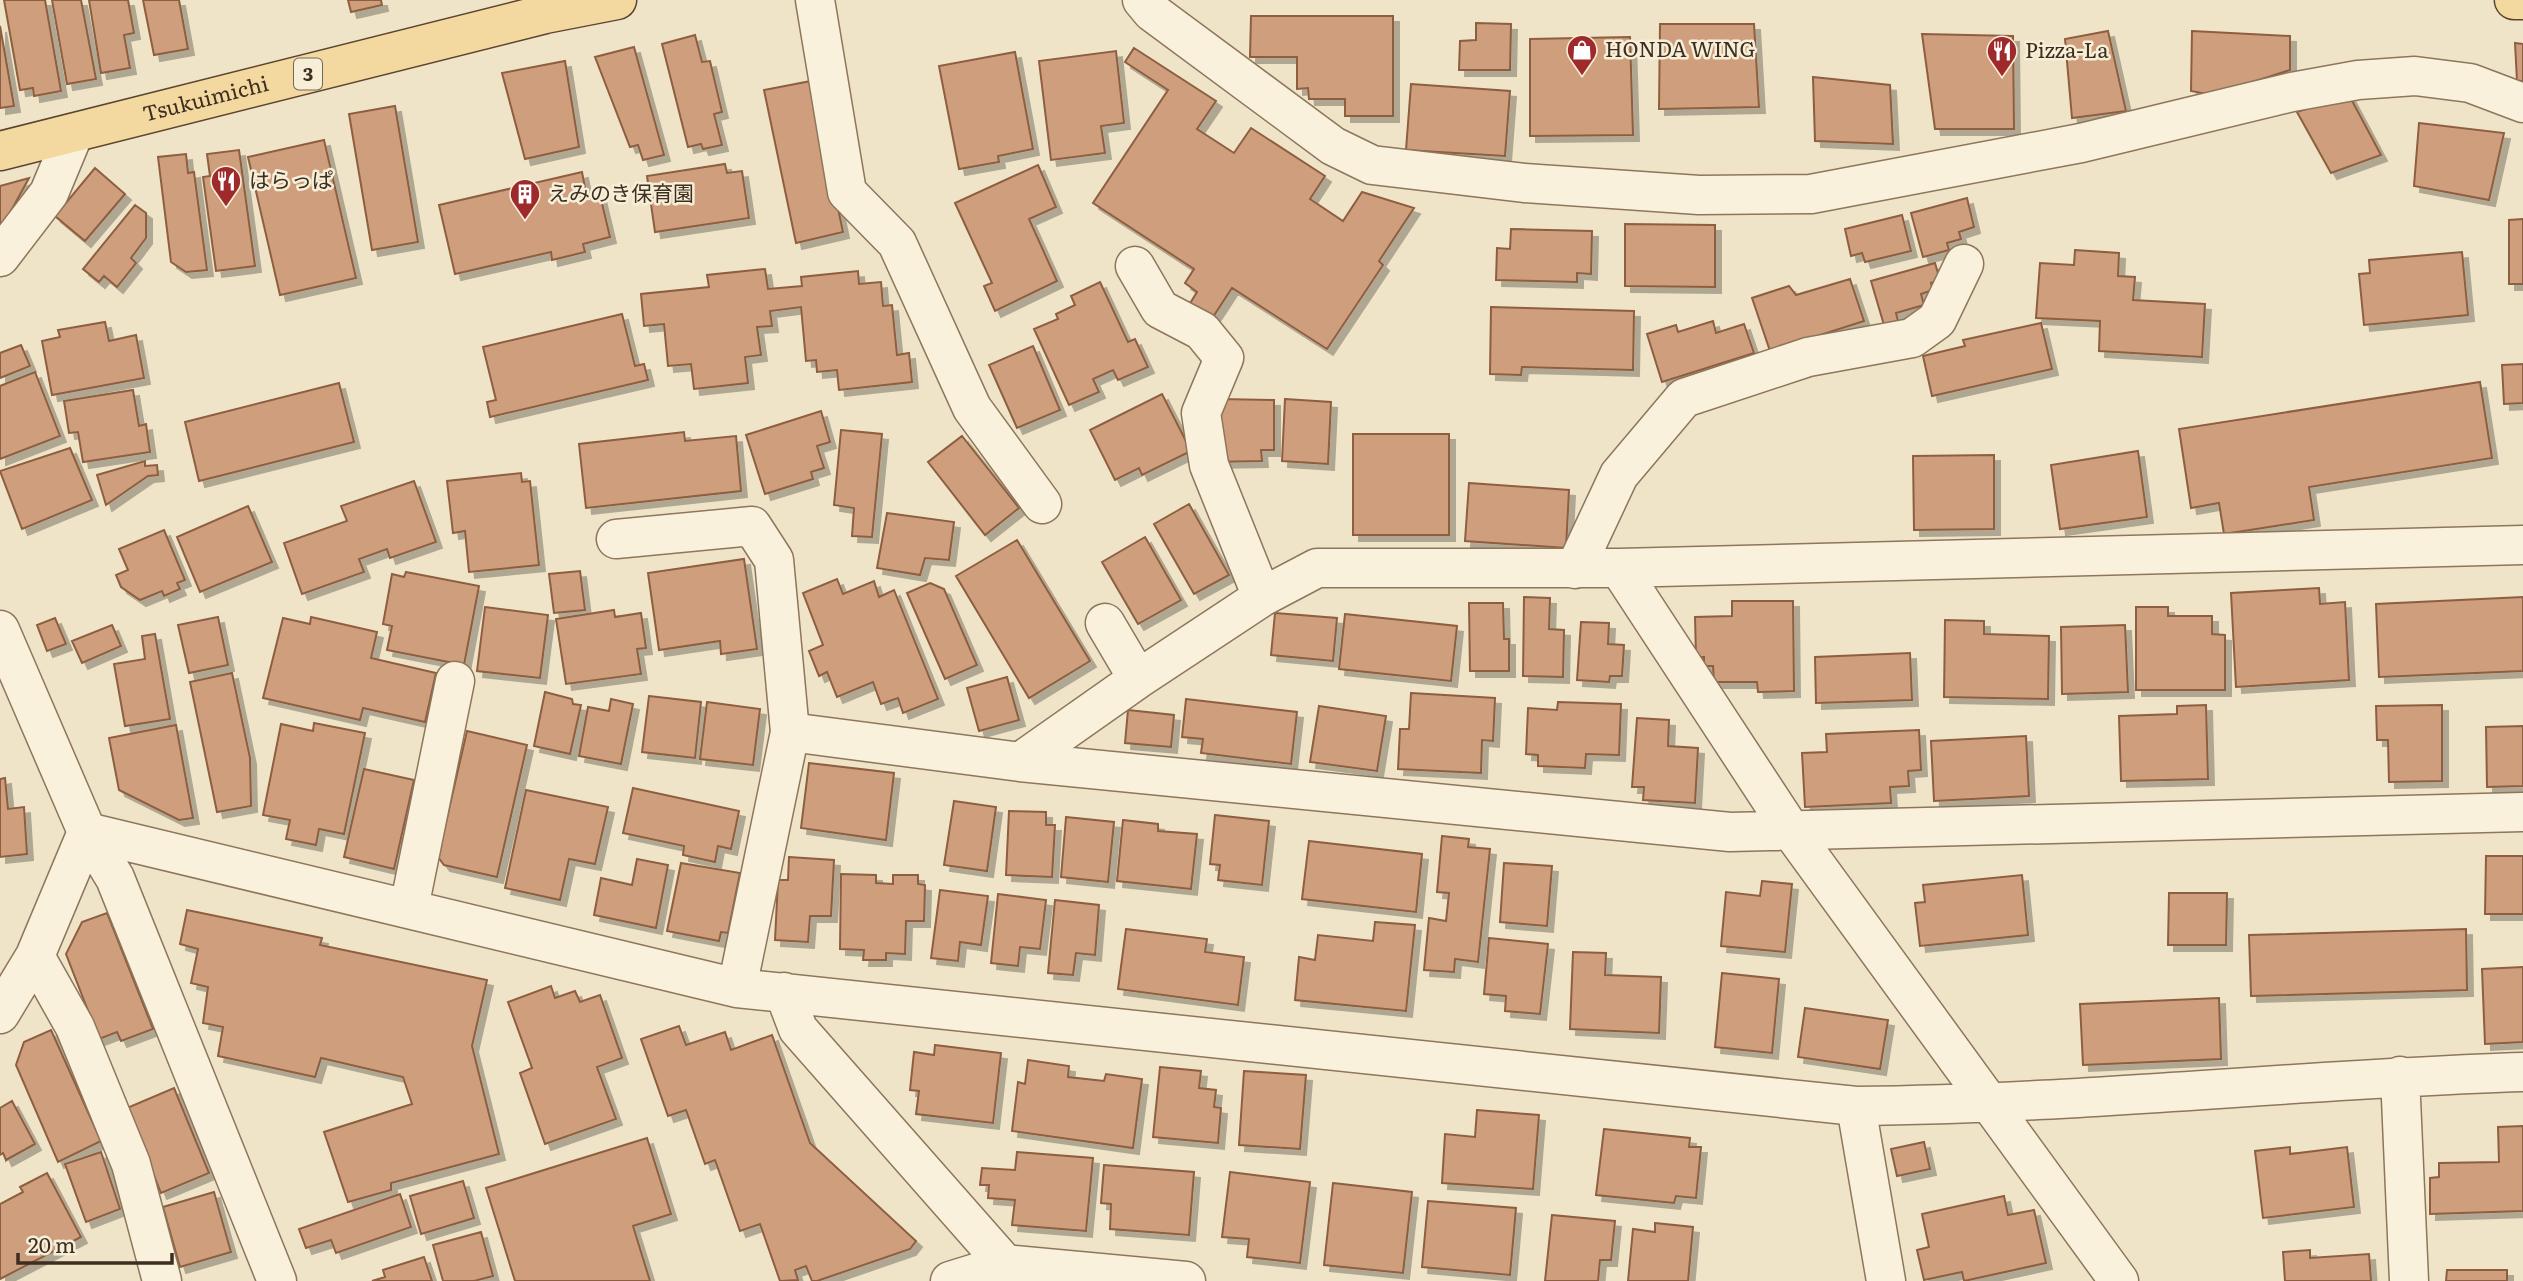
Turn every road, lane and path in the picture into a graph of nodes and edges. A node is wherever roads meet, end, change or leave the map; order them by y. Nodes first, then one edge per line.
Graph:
1 (617, 0) edge
2 (815, 0) edge
3 (1142, 0) edge
4 (2514, 0) edge
5 (2523, 0) edge
6 (2523, 103) edge
7 (74, 133) junction
8 (0, 151) edge
9 (0, 257) edge
10 (1964, 264) dead end
11 (1135, 266) dead end
12 (1042, 504) dead end
13 (616, 539) dead end
14 (2523, 545) edge
15 (1619, 568) junction
16 (1575, 569) junction
17 (1262, 597) junction
18 (1105, 623) dead end
19 (0, 630) edge
20 (1138, 679) junction
21 (455, 681) dead end
22 (790, 732) junction
23 (1020, 762) junction
24 (2523, 812) edge
25 (87, 832) junction
26 (1792, 832) junction
27 (409, 908) junction
28 (35, 956) junction
29 (737, 988) junction
30 (783, 992) junction
31 (0, 1014) edge
32 (2523, 1072) edge
33 (2400, 1076) junction
34 (1990, 1105) junction
35 (1856, 1107) junction
36 (1012, 1273) edge
37 (162, 1281) edge
38 (277, 1281) edge
39 (950, 1281) edge
40 (1186, 1281) edge
41 (1886, 1281) edge
42 (2119, 1281) edge
43 (2409, 1281) edge

1 - 7 main road, Tsukuimichi / 3
2 - 12 street
3 - 6 street
4 - 5 main road
7 - 8 main road, Tsukuimichi / 3
7 - 9 street
10 - 16 street
11 - 17 street
13 - 22 street
14 - 15 street
15 - 16 street
15 - 26 street
16 - 17 street
17 - 20 street
18 - 20 street
19 - 25 street
20 - 23 street
21 - 27 street
22 - 23 street
22 - 29 street
23 - 26 street
24 - 26 street
25 - 27 street
25 - 28 street
25 - 38 street
26 - 34 street
27 - 29 street
28 - 31 street
28 - 37 street
29 - 30 street
30 - 35 street
30 - 36 street
32 - 33 street
33 - 34 street
33 - 43 street
34 - 35 street
34 - 42 street
35 - 41 street
36 - 39 street
36 - 40 street

